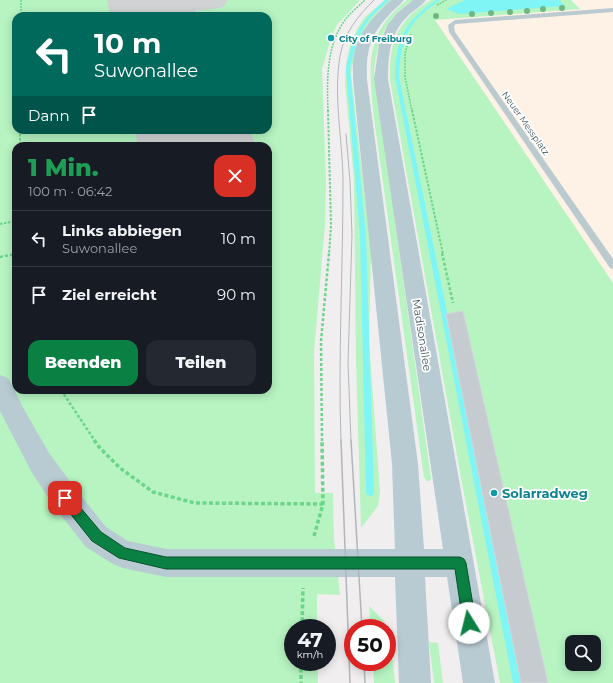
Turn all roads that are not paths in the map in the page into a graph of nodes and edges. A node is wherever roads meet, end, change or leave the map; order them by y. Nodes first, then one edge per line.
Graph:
1 (398, 0) edge
2 (420, 0) edge
3 (613, 10) edge
4 (613, 266) edge
5 (0, 385) edge
6 (460, 563) junction
7 (410, 564) junction
8 (415, 683) edge
9 (479, 683) edge

1 - 7 main road
2 - 6 main road, Madisonallee
3 - 4 lane, Neuer Messplatz
5 - 7 main road
6 - 7 main road
6 - 9 main road, Madisonallee
7 - 8 main road

